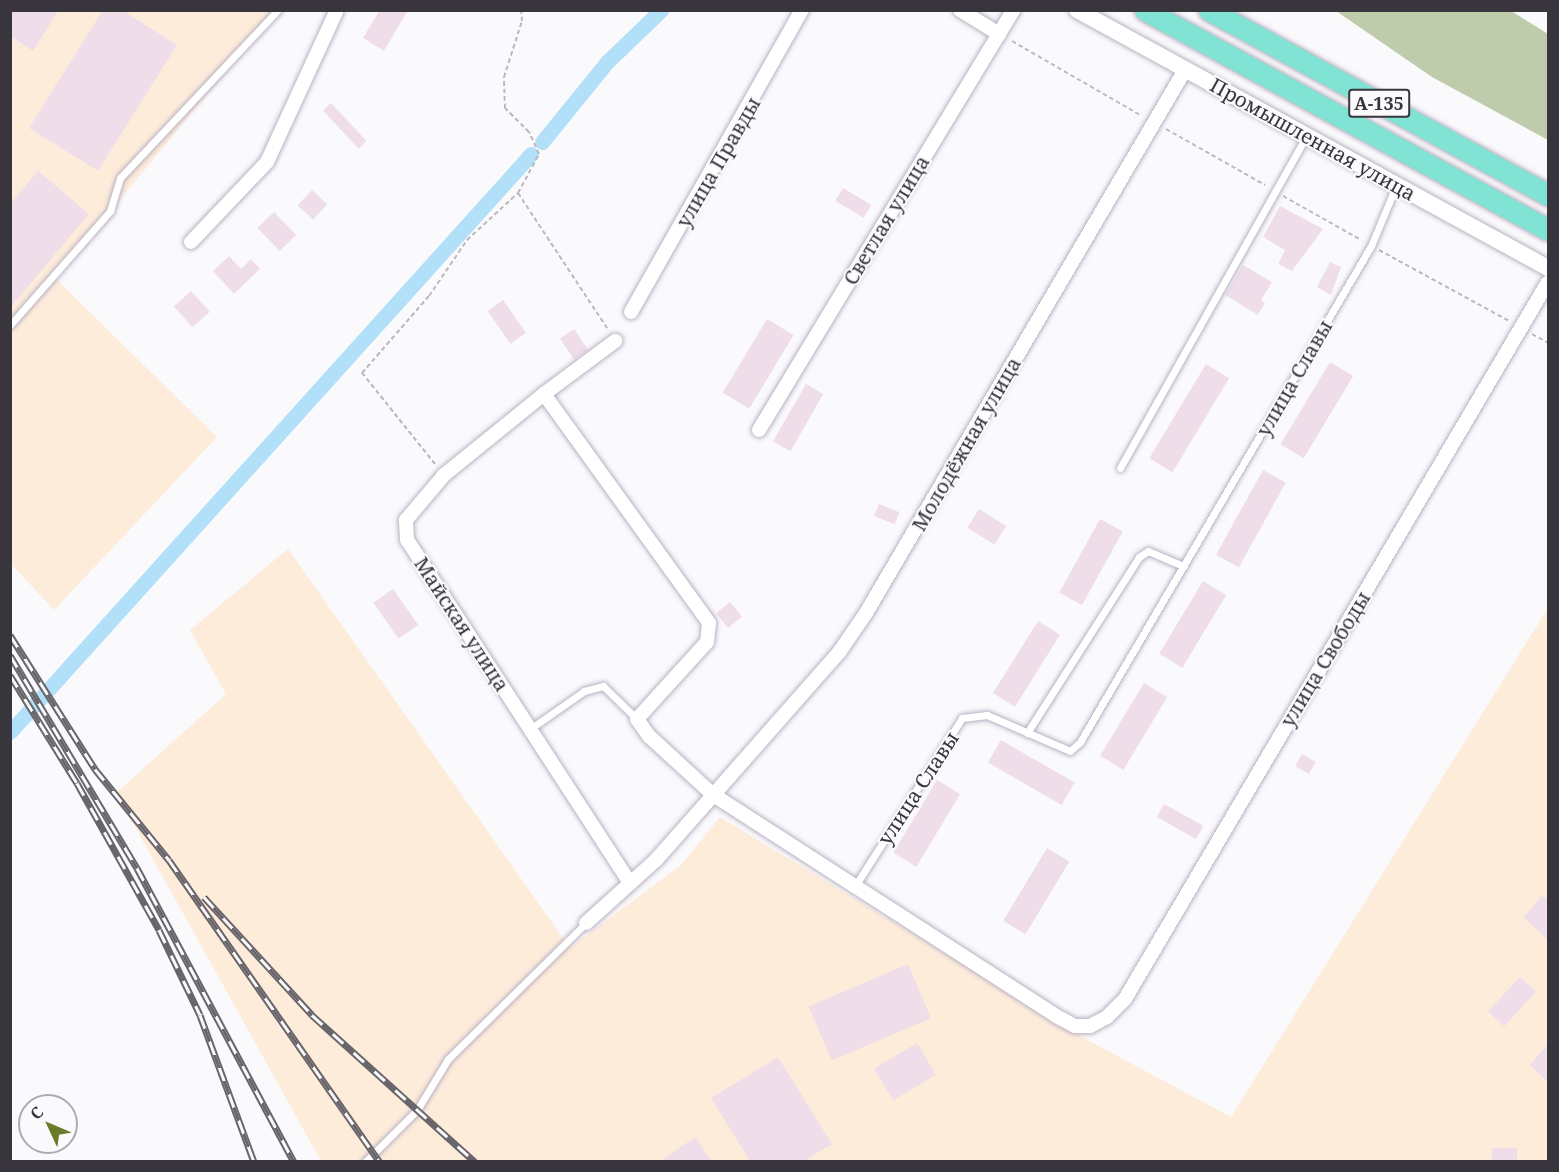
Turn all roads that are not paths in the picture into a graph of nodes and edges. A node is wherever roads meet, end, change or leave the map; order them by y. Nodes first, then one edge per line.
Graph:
1 (278, 10) edge
2 (337, 10) edge
3 (802, 10) edge
4 (960, 10) edge
5 (1013, 10) edge
6 (1077, 10) edge
7 (1145, 10) edge
8 (1209, 10) edge
9 (999, 34) junction
10 (1185, 70) junction
11 (1306, 136) junction
12 (1396, 185) junction
13 (1548, 195) edge
14 (1548, 230) edge
15 (191, 242) dead end
16 (1548, 268) edge
17 (1548, 282) edge
18 (631, 312) dead end
19 (10, 325) edge
20 (615, 341) road end
21 (544, 394) junction
22 (759, 430) dead end
23 (1120, 468) dead end
24 (1184, 566) junction
25 (637, 719) junction
26 (530, 729) junction
27 (1027, 733) junction
28 (712, 794) junction
29 (630, 883) junction
30 (855, 886) junction
31 (586, 923) joint
32 (365, 1161) edge

1 - 19 lane
2 - 15 street
3 - 18 street, улица Правды
4 - 9 street
5 - 9 street, Светлая улица
6 - 10 street, Промышленная улица
7 - 14 highway, А-135
8 - 13 highway, А-135
9 - 22 street, Светлая улица
10 - 11 street, Промышленная улица
10 - 28 street, Молодёжная улица
11 - 12 street, Промышленная улица
11 - 23 lane
12 - 16 street, Промышленная улица
12 - 24 lane, улица Славы
17 - 30 street, улица Свободы
20 - 21 street, Майская улица
21 - 25 street
21 - 26 street, Майская улица
24 - 27 lane
24 - 27 lane, улица Славы
25 - 26 lane
25 - 28 street
26 - 29 street, Майская улица
27 - 30 lane, улица Славы
28 - 29 street, Молодёжная улица
28 - 30 street
29 - 31 street, Молодёжная улица
31 - 32 lane

